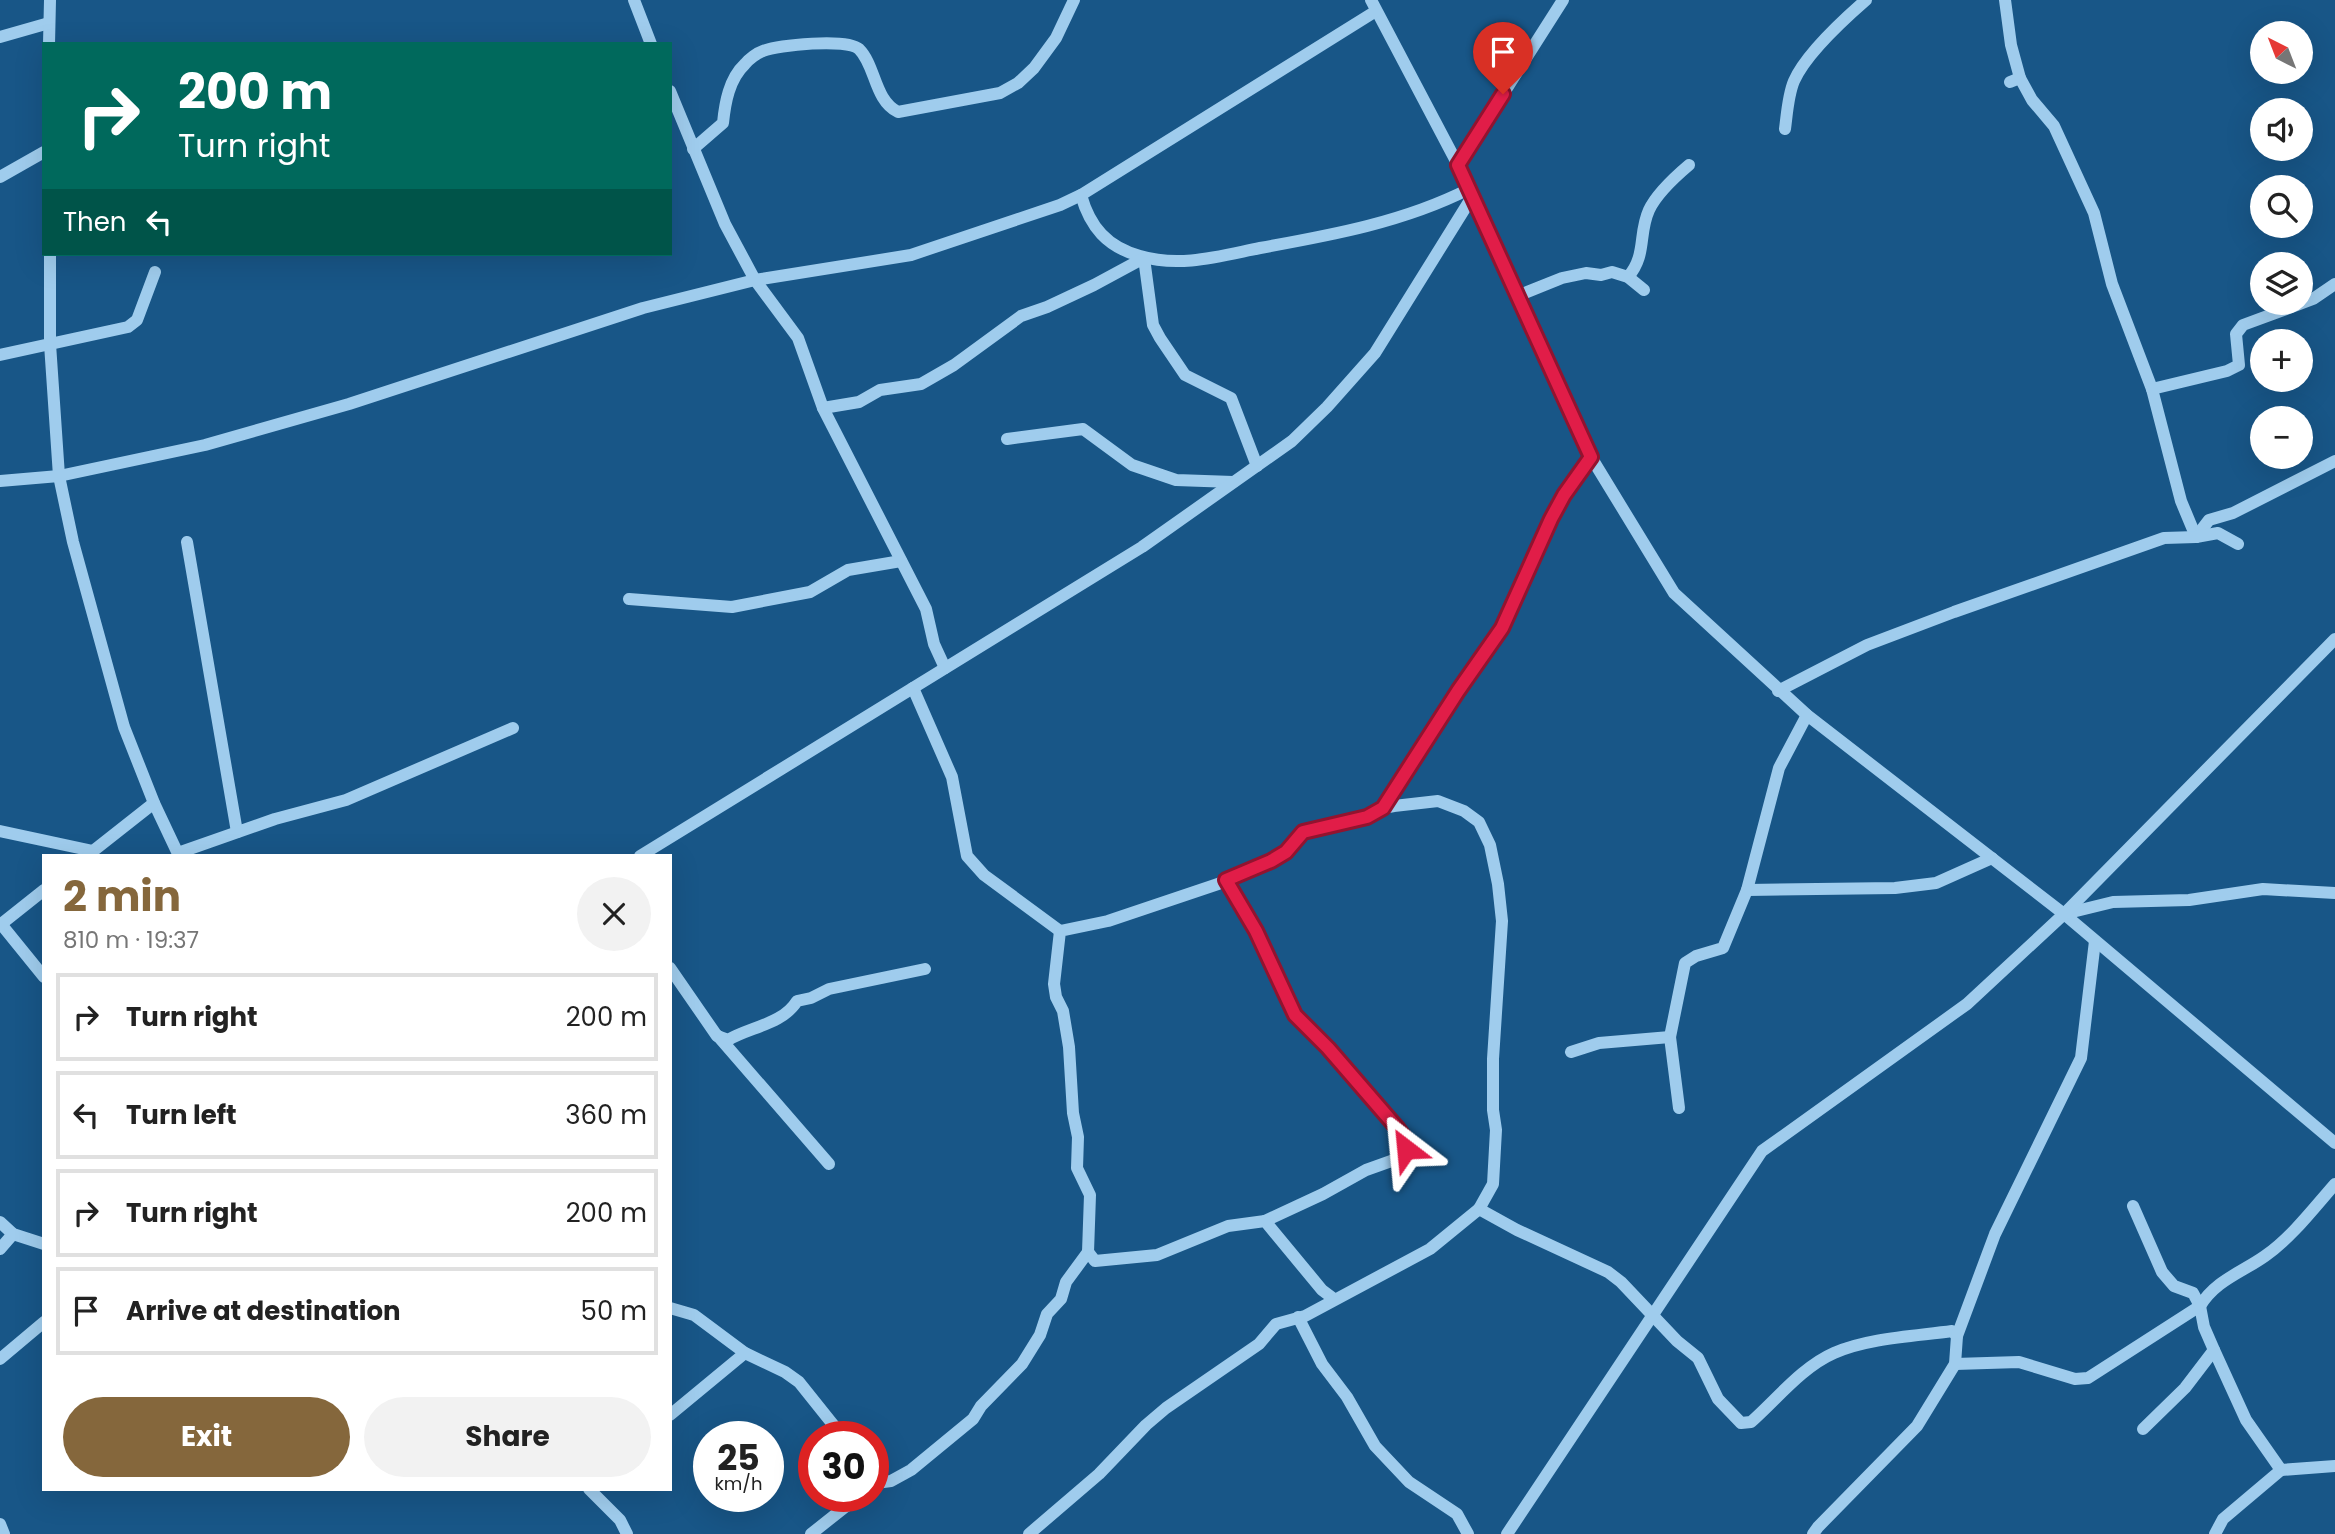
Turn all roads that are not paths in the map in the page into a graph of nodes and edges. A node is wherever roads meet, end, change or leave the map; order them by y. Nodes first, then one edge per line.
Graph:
1 (50, 0) edge
2 (634, 0) edge
3 (1074, 0) edge
4 (1563, 0) edge
5 (1866, 0) edge
6 (2005, 0) edge
7 (1374, 5) edge
8 (49, 23) junction
9 (0, 37) edge
10 (49, 42) edge
11 (651, 42) edge
12 (672, 96) edge
13 (1785, 129) dead end
14 (693, 149) junction
15 (42, 153) edge
16 (1458, 165) junction
17 (1689, 165) dead end
18 (0, 177) edge
19 (1471, 193) junction
20 (1081, 195) junction
21 (50, 256) edge
22 (1144, 258) junction
23 (155, 272) dead end
24 (1628, 277) junction
25 (755, 281) junction
26 (2335, 284) edge
27 (1644, 290) dead end
28 (1517, 296) junction
29 (50, 344) junction
30 (0, 355) edge
31 (2152, 389) junction
32 (823, 408) junction
33 (1007, 439) dead end
34 (1591, 457) junction
35 (2335, 461) edge
36 (1257, 466) junction
37 (59, 476) junction
38 (0, 481) edge
39 (1233, 482) junction
40 (2196, 537) junction
41 (187, 542) dead end
42 (2238, 544) dead end
43 (901, 561) junction
44 (629, 599) dead end
45 (2335, 639) edge
46 (2324, 651) junction
47 (2335, 661) edge
48 (945, 668) junction
49 (913, 688) junction
50 (1779, 691) junction
51 (1807, 715) junction
52 (513, 728) dead end
53 (154, 803) junction
54 (1383, 808) junction
55 (0, 831) edge
56 (237, 832) junction
57 (90, 854) edge
58 (178, 854) edge
59 (643, 854) edge
60 (1992, 858) junction
61 (1226, 880) junction
62 (1748, 890) junction
63 (42, 892) edge
64 (2335, 893) edge
65 (2064, 914) junction
66 (0, 924) edge
67 (1060, 931) junction
68 (2095, 941) junction
69 (925, 969) dead end
70 (672, 971) edge
71 (42, 975) edge
72 (717, 1036) junction
73 (1670, 1037) junction
74 (1571, 1052) dead end
75 (1679, 1108) dead end
76 (2335, 1143) edge
77 (829, 1164) dead end
78 (2335, 1184) edge
79 (2133, 1206) dead end
80 (1479, 1209) junction
81 (0, 1222) edge
82 (1265, 1222) junction
83 (13, 1234) junction
84 (42, 1243) edge
85 (0, 1249) edge
86 (1088, 1252) junction
87 (1334, 1299) junction
88 (2200, 1306) junction
89 (672, 1309) edge
90 (1652, 1315) junction
91 (1298, 1317) junction
92 (42, 1324) edge
93 (1957, 1336) junction
94 (2214, 1350) junction
95 (745, 1353) junction
96 (0, 1359) edge
97 (1955, 1364) junction
98 (672, 1414) edge
99 (832, 1421) edge
100 (2144, 1429) dead end
101 (2335, 1466) edge
102 (2281, 1470) junction
103 (889, 1481) edge
104 (591, 1491) edge
105 (839, 1512) edge
106 (0, 1524) edge
107 (4, 1534) edge
108 (627, 1534) edge
109 (811, 1534) edge
110 (1029, 1534) edge
111 (1468, 1534) edge
112 (1507, 1534) edge
113 (1814, 1534) edge
114 (2214, 1534) edge

1 - 8 street
2 - 11 street
3 - 14 street
4 - 16 street
5 - 13 street
6 - 31 street
7 - 16 street
7 - 20 street
8 - 9 street
8 - 10 street
12 - 14 street
14 - 25 street
15 - 18 street
16 - 19 street
17 - 24 street
19 - 22 street
19 - 28 street
19 - 36 street
20 - 22 street
20 - 25 street
21 - 29 street
22 - 32 street
22 - 36 street
23 - 29 street
24 - 27 street
24 - 28 street
25 - 32 street
25 - 37 street
26 - 31 street
28 - 34 street
29 - 30 street
29 - 37 street
31 - 40 street
32 - 43 street
33 - 39 street
34 - 50 street
34 - 54 street
35 - 40 street
36 - 39 street
37 - 38 street
37 - 53 street
39 - 48 street
40 - 42 street
40 - 50 street
41 - 56 street
43 - 44 street
43 - 48 street
45 - 46 street
46 - 47 street
46 - 65 street
48 - 49 street
49 - 59 street
49 - 67 street
50 - 51 street
51 - 60 street
51 - 62 street
52 - 56 street
53 - 57 street
53 - 58 street
54 - 61 street
54 - 80 street
55 - 57 street
56 - 58 street
60 - 62 street
60 - 65 street
61 - 67 street
61 - 82 street
62 - 73 street
63 - 66 street
64 - 65 street
65 - 68 street
65 - 90 street
66 - 71 street
67 - 86 street
68 - 76 street
68 - 93 street
69 - 72 street
70 - 72 street
72 - 77 street
73 - 74 street
73 - 75 street
78 - 88 street
79 - 88 street
80 - 87 street
80 - 90 street
81 - 83 street
82 - 86 street
82 - 87 street
83 - 84 street
83 - 85 street
86 - 103 street
87 - 91 street
88 - 94 street
88 - 97 street
89 - 95 street
90 - 93 street
90 - 112 street
91 - 110 street
91 - 111 street
92 - 96 street
93 - 97 street
94 - 100 street
94 - 102 street
95 - 98 street
95 - 99 street
97 - 113 street
101 - 102 street
102 - 114 street
104 - 108 street
105 - 109 street
106 - 107 street

